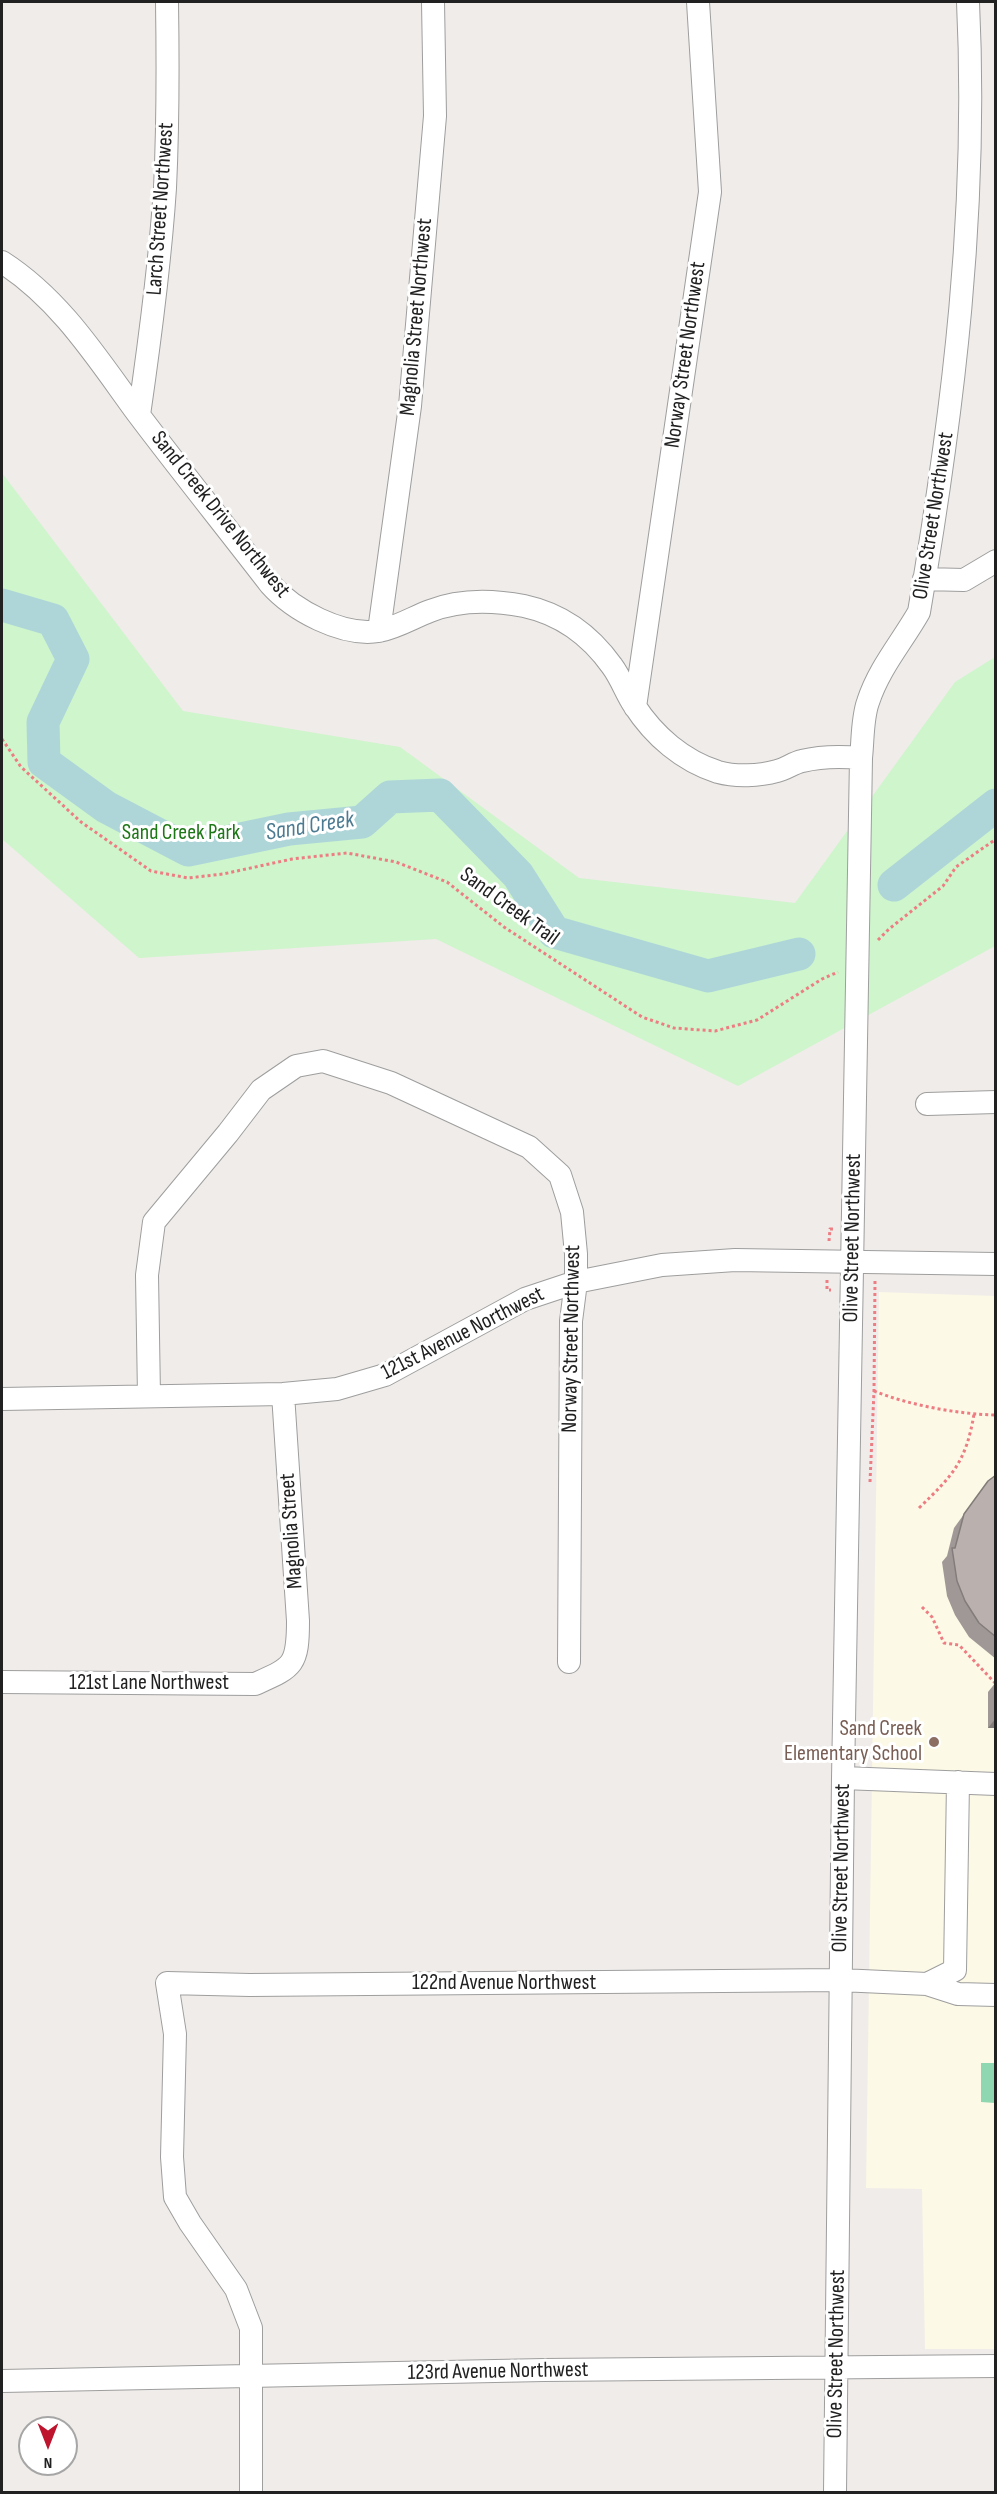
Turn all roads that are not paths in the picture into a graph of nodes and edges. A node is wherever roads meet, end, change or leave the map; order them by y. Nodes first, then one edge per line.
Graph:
1 (167, 2) edge
2 (433, 2) edge
3 (698, 2) edge
4 (968, 2) edge
5 (2, 262) edge
6 (139, 415) junction
7 (996, 561) edge
8 (924, 579) junction
9 (379, 631) junction
10 (635, 707) junction
11 (861, 758) junction
12 (996, 1102) edge
13 (927, 1104) dead end
14 (851, 1261) junction
15 (996, 1264) edge
16 (576, 1282) junction
17 (283, 1394) junction
18 (148, 1396) junction
19 (2, 1399) edge
20 (569, 1662) dead end
21 (290, 1665) joint
22 (2, 1682) edge
23 (843, 1778) junction
24 (958, 1782) junction
25 (996, 1784) edge
26 (840, 1980) junction
27 (927, 1984) junction
28 (996, 1995) edge
29 (996, 2366) edge
30 (837, 2367) junction
31 (252, 2376) junction
32 (2, 2381) edge
33 (251, 2493) edge
34 (835, 2493) edge

1 - 6 street, Larch Street Northwest
2 - 9 street, Magnolia Street Northwest
3 - 10 street, Norway Street Northwest
4 - 8 street, Olive Street Northwest
5 - 6 street, Sand Creek Drive Northwest
6 - 9 street, Sand Creek Drive Northwest
7 - 8 street
8 - 11 street, Olive Street Northwest
9 - 10 street, Sand Creek Drive Northwest
10 - 11 street, Sand Creek Drive Northwest
11 - 14 street, Olive Street Northwest
12 - 13 street
14 - 15 street, 121st Avenue Northwest
14 - 16 street, 121st Avenue Northwest
14 - 23 street, Olive Street Northwest
16 - 17 street, 121st Avenue Northwest
16 - 18 street, Norway Street Northwest
16 - 20 street, Norway Street Northwest
17 - 18 street, 121st Avenue Northwest
17 - 21 street, Magnolia Street
18 - 19 street, 121st Avenue Northwest
21 - 22 street, 121st Lane Northwest
23 - 24 street
23 - 26 street, Olive Street Northwest
24 - 25 street
24 - 27 street
26 - 27 street, 122nd Avenue Northwest
26 - 30 street, Olive Street Northwest
26 - 31 street, 122nd Avenue Northwest
27 - 28 street
29 - 30 street, 123rd Avenue Northwest
30 - 31 street, 123rd Avenue Northwest
30 - 34 street, Olive Street Northwest
31 - 32 street, 123rd Avenue Northwest
31 - 33 street

